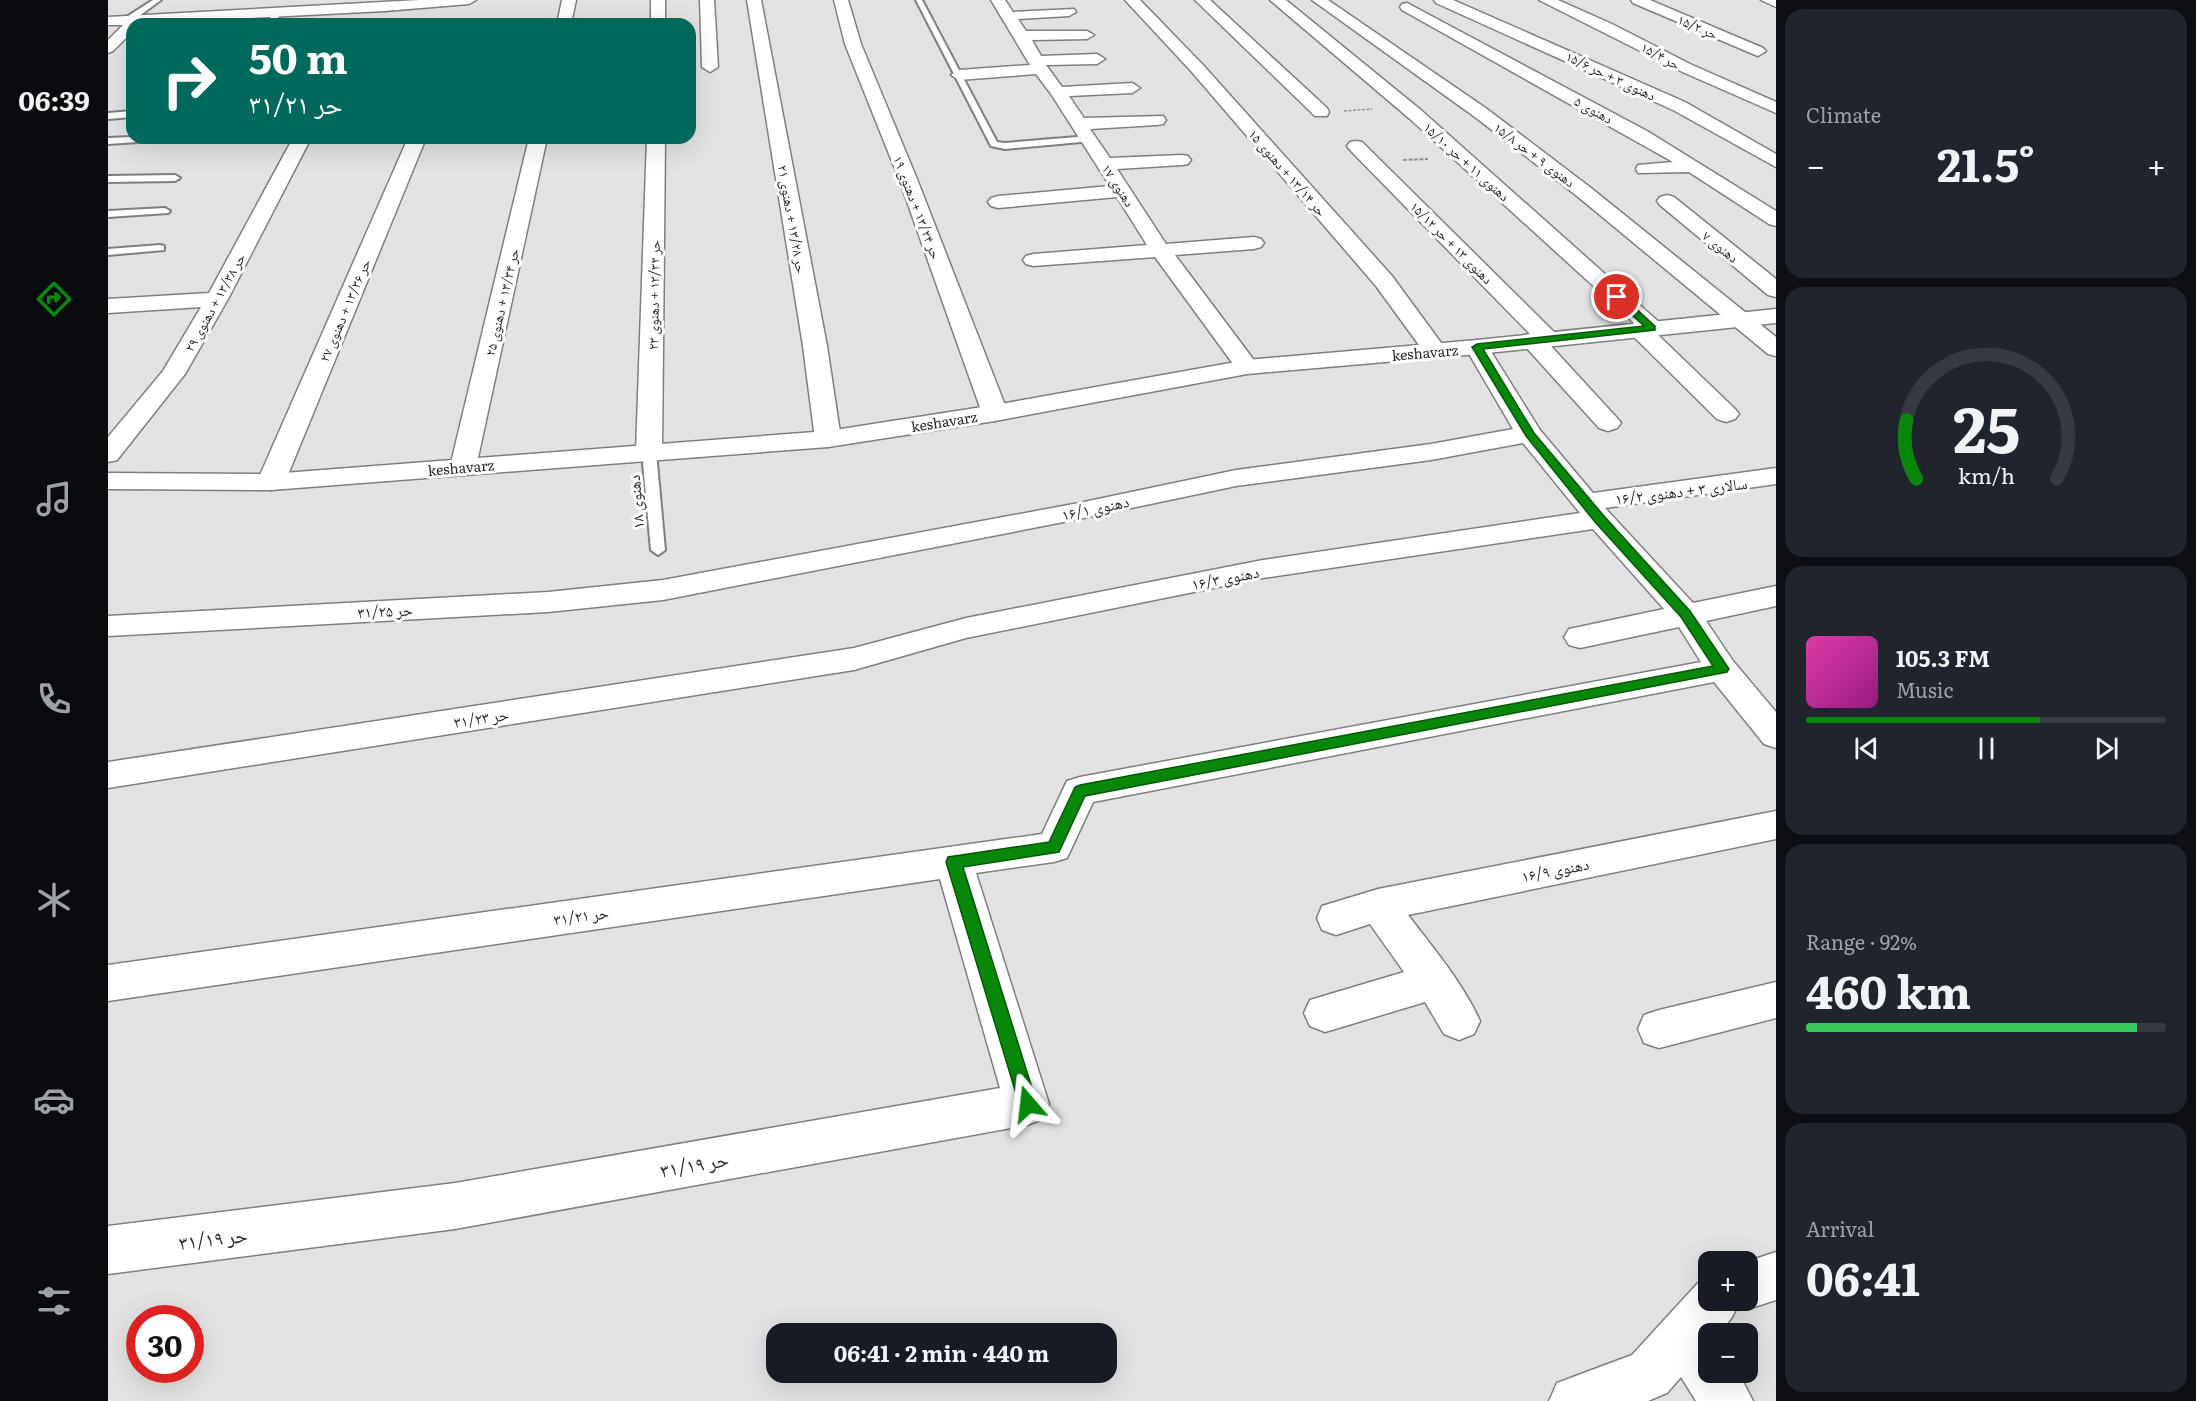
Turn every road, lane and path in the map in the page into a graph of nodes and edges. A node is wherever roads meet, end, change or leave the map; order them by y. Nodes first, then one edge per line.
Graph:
1 (158, 0) edge
2 (469, 0) edge
3 (475, 0) edge
4 (569, 0) edge
5 (658, 0) edge
6 (707, 0) edge
7 (754, 0) edge
8 (841, 0) edge
9 (919, 0) edge
10 (1132, 0) edge
11 (1202, 0) edge
12 (1277, 0) edge
13 (1319, 0) edge
14 (1546, 0) edge
15 (1638, 0) edge
16 (1767, 0) edge
17 (1443, 1) edge
18 (1776, 3) edge
19 (386, 7) junction
20 (1003, 8) edge
21 (1069, 12) dead end
22 (468, 16) dead end
23 (137, 18) edge
24 (274, 18) edge
25 (378, 18) edge
26 (565, 18) edge
27 (658, 18) edge
28 (108, 21) edge
29 (126, 22) edge
30 (126, 28) edge
31 (1087, 35) dead end
32 (1022, 36) junction
33 (108, 48) edge
34 (1758, 51) dead end
35 (1097, 59) dead end
36 (1038, 65) junction
37 (710, 67) dead end
38 (959, 75) junction
39 (1132, 88) dead end
40 (1058, 92) junction
41 (1406, 106) junction
42 (1322, 112) joint
43 (126, 114) edge
44 (1772, 115) edge
45 (108, 116) edge
46 (1157, 120) dead end
47 (1740, 123) dead end
48 (1717, 126) junction
49 (1083, 131) junction
50 (126, 140) edge
51 (108, 141) edge
52 (299, 144) edge
53 (414, 144) edge
54 (537, 144) edge
55 (656, 144) edge
56 (1356, 146) dead end
57 (1462, 158) junction
58 (1182, 160) dead end
59 (1372, 162) junction
60 (1776, 162) edge
61 (1105, 164) junction
62 (1692, 166) junction
63 (1645, 169) dead end
64 (175, 178) dead end
65 (108, 179) edge
66 (1724, 184) junction
67 (1123, 191) junction
68 (998, 202) dead end
69 (165, 211) dead end
70 (108, 214) edge
71 (1776, 220) edge
72 (1254, 243) dead end
73 (160, 248) dead end
74 (1161, 251) junction
75 (108, 252) edge
76 (1033, 260) dead end
77 (1776, 291) edge
78 (217, 299) junction
79 (114, 306) edge
80 (1776, 316) edge
81 (1743, 320) junction
82 (1645, 328) junction
83 (108, 329) edge
84 (1540, 339) junction
85 (1477, 347) junction
86 (1776, 349) edge
87 (1435, 351) junction
88 (1247, 367) junction
89 (995, 413) junction
90 (1726, 414) dead end
91 (1608, 423) dead end
92 (1529, 434) junction
93 (828, 439) junction
94 (648, 452) junction
95 (108, 454) edge
96 (463, 467) junction
97 (1776, 476) edge
98 (108, 482) edge
99 (271, 482) junction
100 (1592, 510) junction
101 (658, 550) dead end
102 (663, 590) joint
103 (1776, 596) edge
104 (1686, 614) junction
105 (108, 626) edge
106 (1580, 637) dead end
107 (854, 659) joint
108 (1722, 669) junction
109 (1775, 731) edge
110 (108, 775) edge
111 (1776, 825) edge
112 (954, 862) junction
113 (1378, 905) junction
114 (1336, 918) dead end
115 (1434, 981) junction
116 (108, 983) edge
117 (1776, 1000) edge
118 (1325, 1013) dead end
119 (1459, 1022) dead end
120 (1659, 1029) dead end
121 (108, 1250) edge
122 (1776, 1276) edge
123 (1758, 1282) edge
124 (1699, 1318) edge
125 (1575, 1401) edge
126 (1727, 1401) edge

1 - 23 lane
2 - 19 street
3 - 22 street
4 - 26 street
5 - 27 street
6 - 37 street
7 - 93 street, حر ۱۳/۲۸ + دهنوی ۲۱
8 - 89 street, حر ۱۳/۲۴ + دهنوی ۱۹
9 - 38 lane
10 - 87 street, حر ۱۳/۱۴ + دهنوی ۱۵
11 - 42 street
12 - 41 street, دهنوی ۱۱ + حر ۱۵/۱۰
13 - 81 street, دهنوی ۹ + حر ۱۵/۸
14 - 44 street, حر ۱۵/۴
15 - 34 street, حر ۱۵/۲
16 - 18 street
17 - 48 street, دهنوی ۳ + حر ۱۵/۶
17 - 62 street, دهنوی ۵
19 - 24 street
19 - 25 street
20 - 21 street
20 - 32 street, دهنوی ۱۷
28 - 29 street
30 - 33 street
31 - 32 street
32 - 36 street, دهنوی ۱۷
35 - 36 street
36 - 38 street
36 - 40 street, دهنوی ۱۷
38 - 49 lane
39 - 40 street
40 - 49 street, دهنوی ۱۷
41 - 42 path
41 - 57 street, دهنوی ۱۱ + حر ۱۵/۱۰
43 - 45 lane
46 - 49 street
47 - 48 street
48 - 60 street, دهنوی ۳ + حر ۱۵/۶
49 - 61 street, دهنوی ۱۷
50 - 51 lane
52 - 78 street, حر ۱۳/۳۸ + دهنوی ۲۹
53 - 99 street, حر ۱۳/۳۶ + دهنوی ۲۷
54 - 96 street, حر ۱۳/۳۴ + دهنوی ۲۵
55 - 94 street, حر ۱۳/۳۲ + دهنوی ۲۳
56 - 59 street, دهنوی ۱۳ + حر ۱۵/۱۲
57 - 59 path
57 - 82 street, دهنوی ۱۱ + حر ۱۵/۱۰
58 - 61 street
59 - 84 street, دهنوی ۱۳ + حر ۱۵/۱۲
61 - 67 street, دهنوی ۱۷
62 - 63 street
62 - 66 street, دهنوی ۵
64 - 65 lane
66 - 71 street, دهنوی ۵
66 - 77 street, دهنوی ۷
67 - 68 street
67 - 74 street, دهنوی ۱۷
69 - 70 lane
72 - 74 street
73 - 75 lane
74 - 76 street
74 - 88 street, دهنوی ۱۷
78 - 79 street
78 - 95 street, حر ۱۳/۳۸ + دهنوی ۲۹
79 - 83 street
80 - 81 street, keshavarz
81 - 82 street, keshavarz
81 - 86 street, دهنوی ۹ + حر ۱۵/۸
82 - 84 street, keshavarz
82 - 90 street, دهنوی ۱۱ + حر ۱۵/۱۰
84 - 85 street, keshavarz
84 - 91 street, دهنوی ۱۳ + حر ۱۵/۱۲
85 - 87 street, keshavarz
85 - 92 street
87 - 88 street, keshavarz
88 - 89 street, keshavarz
89 - 93 street, keshavarz
92 - 100 street
92 - 102 street, دهنوی ۱۶/۱
93 - 94 street, keshavarz
94 - 96 street, keshavarz
94 - 101 lane, دهنوی ۱۸
96 - 99 street, keshavarz
97 - 100 street, سالاری ۳ + دهنوی ۱۶/۲
98 - 99 street, keshavarz
100 - 104 street
100 - 107 street, دهنوی ۱۶/۳
102 - 105 street, حر ۳۱/۲۵
103 - 104 street
104 - 106 street
104 - 108 street
107 - 110 street, حر ۳۱/۲۳
108 - 109 street
108 - 112 street, حر ۳۱/۲۱
111 - 113 street, دهنوی ۱۶/۹
112 - 116 street, حر ۳۱/۲۱
112 - 121 street, حر ۳۱/۱۹
113 - 114 street, دهنوی ۱۶/۹
113 - 115 street
115 - 118 street
115 - 119 street
117 - 120 street
122 - 123 street
124 - 125 street
124 - 126 street

